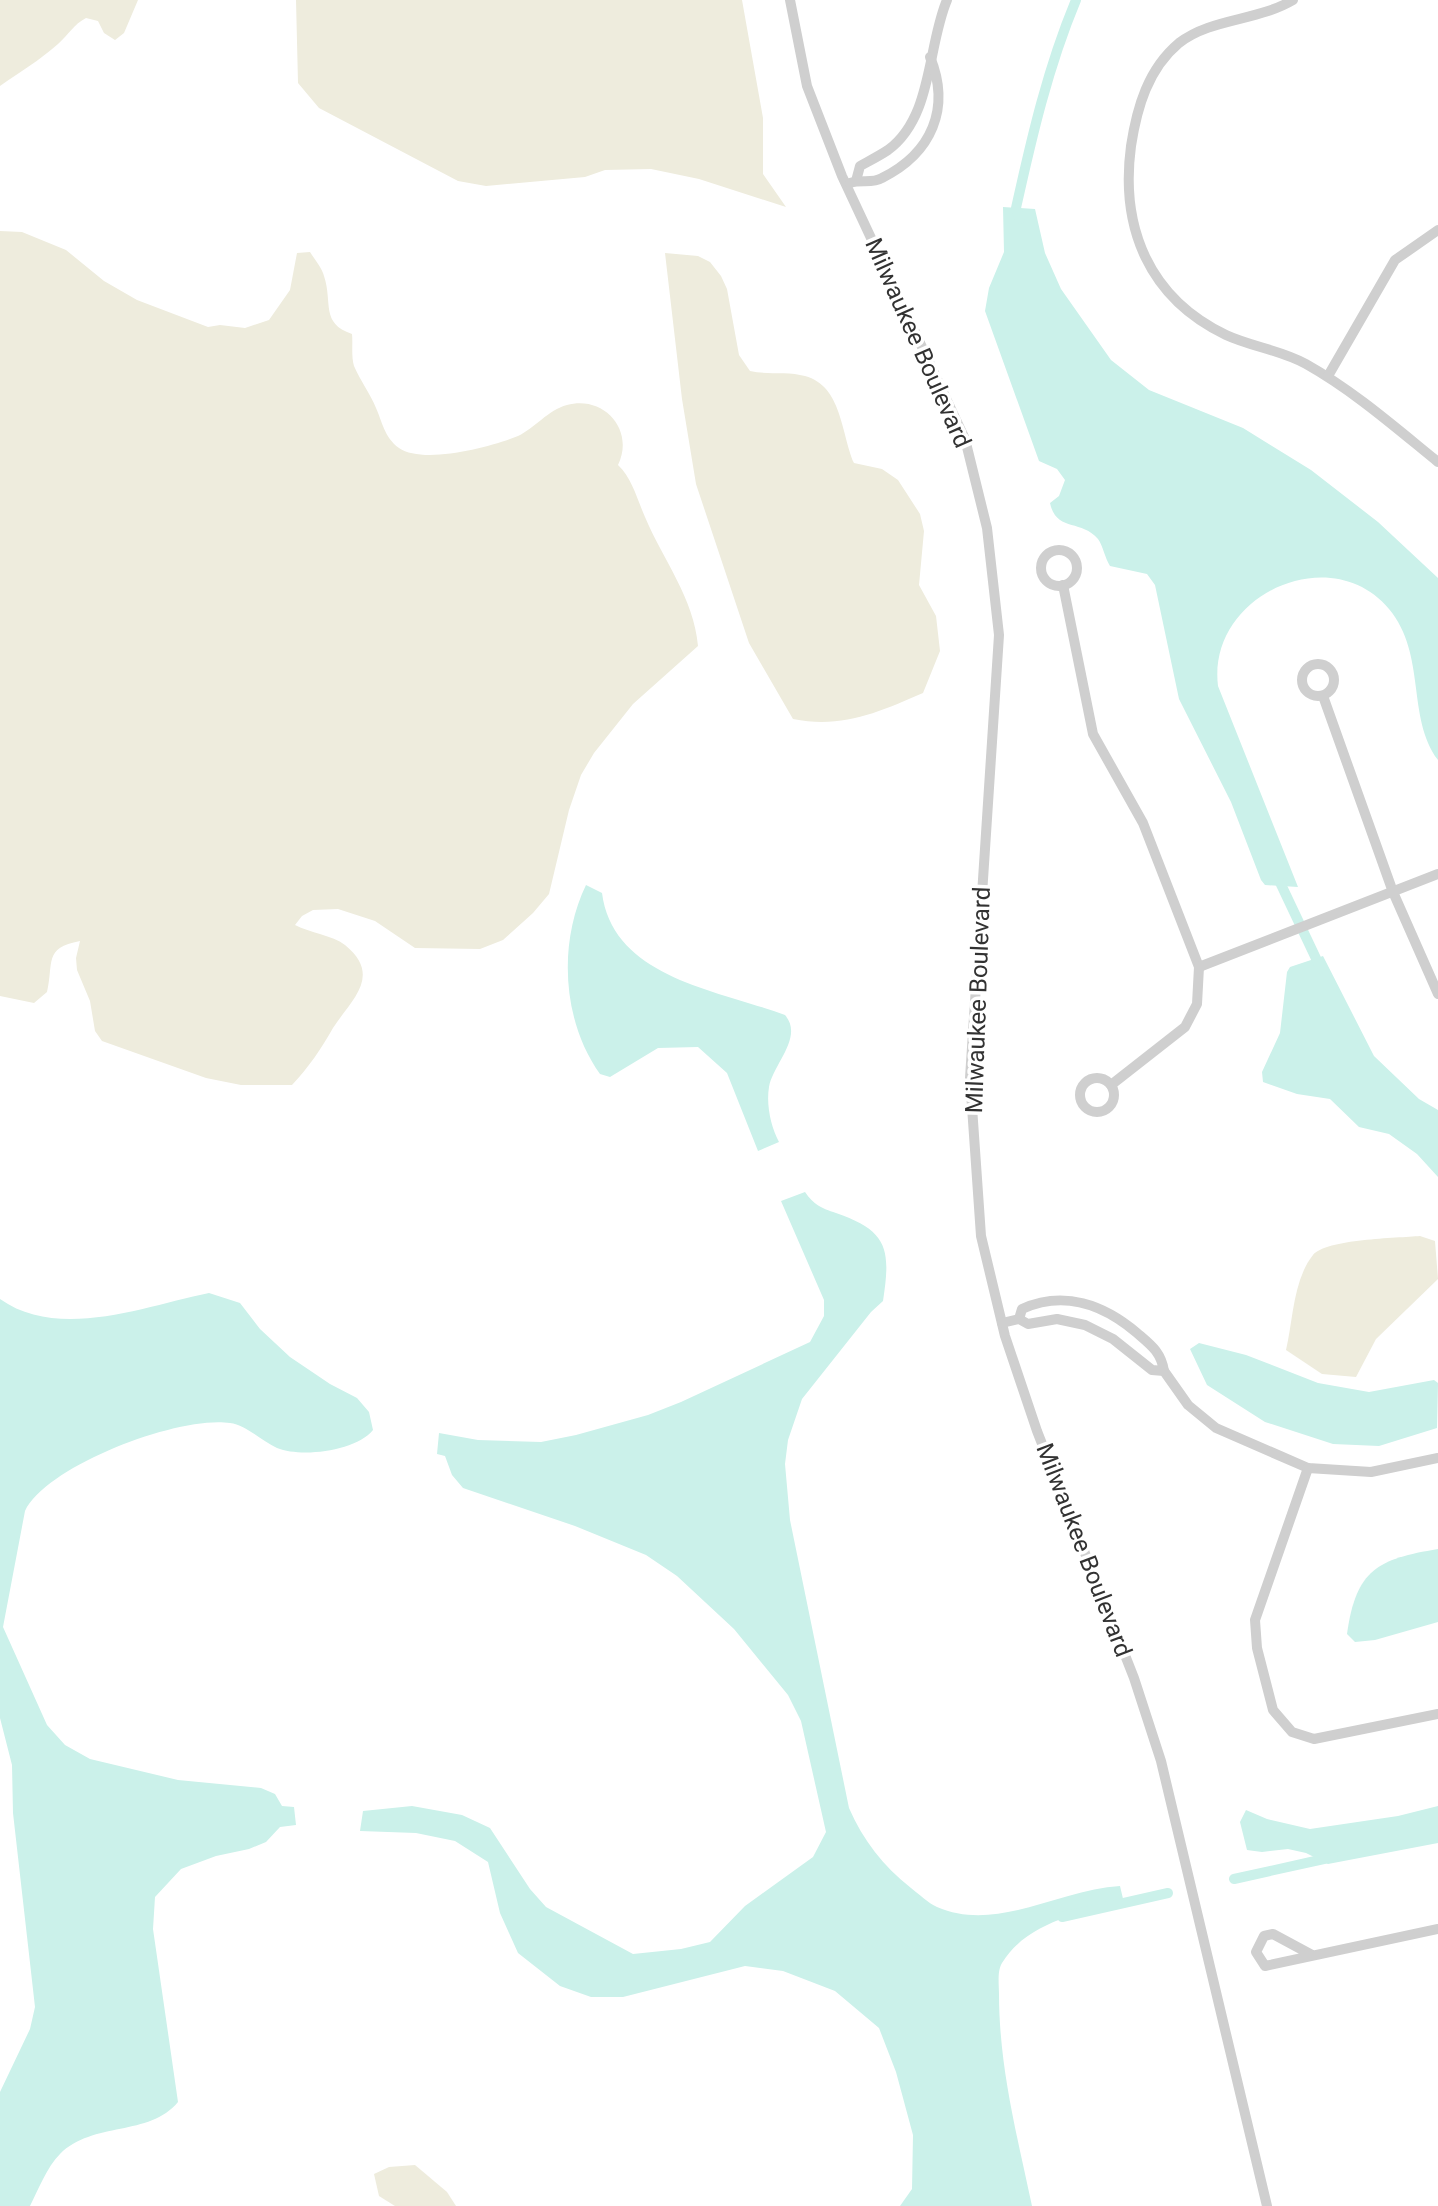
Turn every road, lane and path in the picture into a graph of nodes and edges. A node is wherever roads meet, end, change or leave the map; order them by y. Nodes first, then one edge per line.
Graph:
1 (790, 0) edge
2 (947, 0) edge
3 (1293, 0) edge
4 (930, 57) junction
5 (904, 134) junction
6 (920, 147) junction
7 (851, 183) junction
8 (1438, 230) edge
9 (1328, 376) junction
10 (1438, 463) edge
11 (1063, 585) dead end
12 (1323, 695) dead end
13 (1438, 874) edge
14 (1393, 892) junction
15 (1199, 967) junction
16 (1438, 994) edge
17 (1111, 1085) dead end
18 (1019, 1319) junction
19 (1002, 1323) junction
20 (1125, 1323) junction
21 (1113, 1339) junction
22 (1164, 1371) junction
23 (1438, 1458) edge
24 (1308, 1468) junction
25 (1438, 1714) edge
26 (1438, 1929) edge
27 (1312, 1955) junction
28 (1266, 2206) edge

1 - 7 street, Milwaukee Boulevard
2 - 4 street
3 - 9 street
4 - 5 street
4 - 6 street
5 - 6 street
5 - 7 street
6 - 7 street
7 - 19 street, Milwaukee Boulevard
8 - 9 street
9 - 10 street
11 - 15 street
12 - 14 street
13 - 14 street
14 - 15 street
14 - 16 street
15 - 17 street
18 - 19 street
18 - 20 street
18 - 21 street
19 - 28 street, Milwaukee Boulevard
20 - 21 street
20 - 22 street
21 - 22 street
22 - 24 street
23 - 24 street
24 - 25 street
26 - 27 street
27 - 27 street

